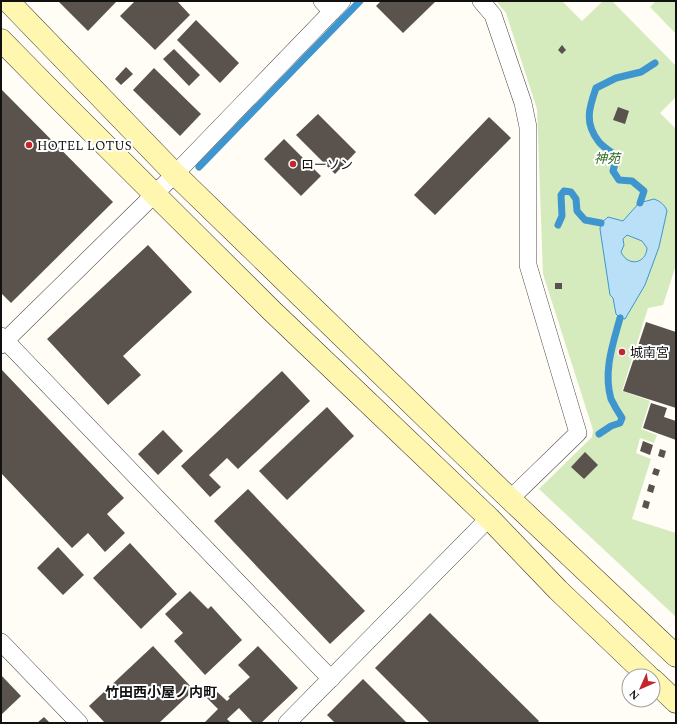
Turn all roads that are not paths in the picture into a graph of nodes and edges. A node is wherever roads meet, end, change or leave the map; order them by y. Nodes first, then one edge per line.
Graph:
1 (8, 1) edge
2 (481, 1) edge
3 (332, 5) edge
4 (1, 40) edge
5 (175, 174) junction
6 (155, 194) junction
7 (2, 341) edge
8 (510, 499) junction
9 (489, 518) junction
10 (1, 642) edge
11 (676, 656) edge
12 (640, 668) edge
13 (331, 679) junction
14 (661, 688) edge
15 (676, 702) edge
16 (79, 723) edge
17 (287, 723) edge

1 - 5 street
2 - 8 street
3 - 5 street
4 - 6 street
5 - 6 street
5 - 8 street
6 - 7 street
6 - 9 street
7 - 13 street
8 - 11 street
9 - 12 street
9 - 13 street
10 - 16 street
13 - 17 street
14 - 15 street

